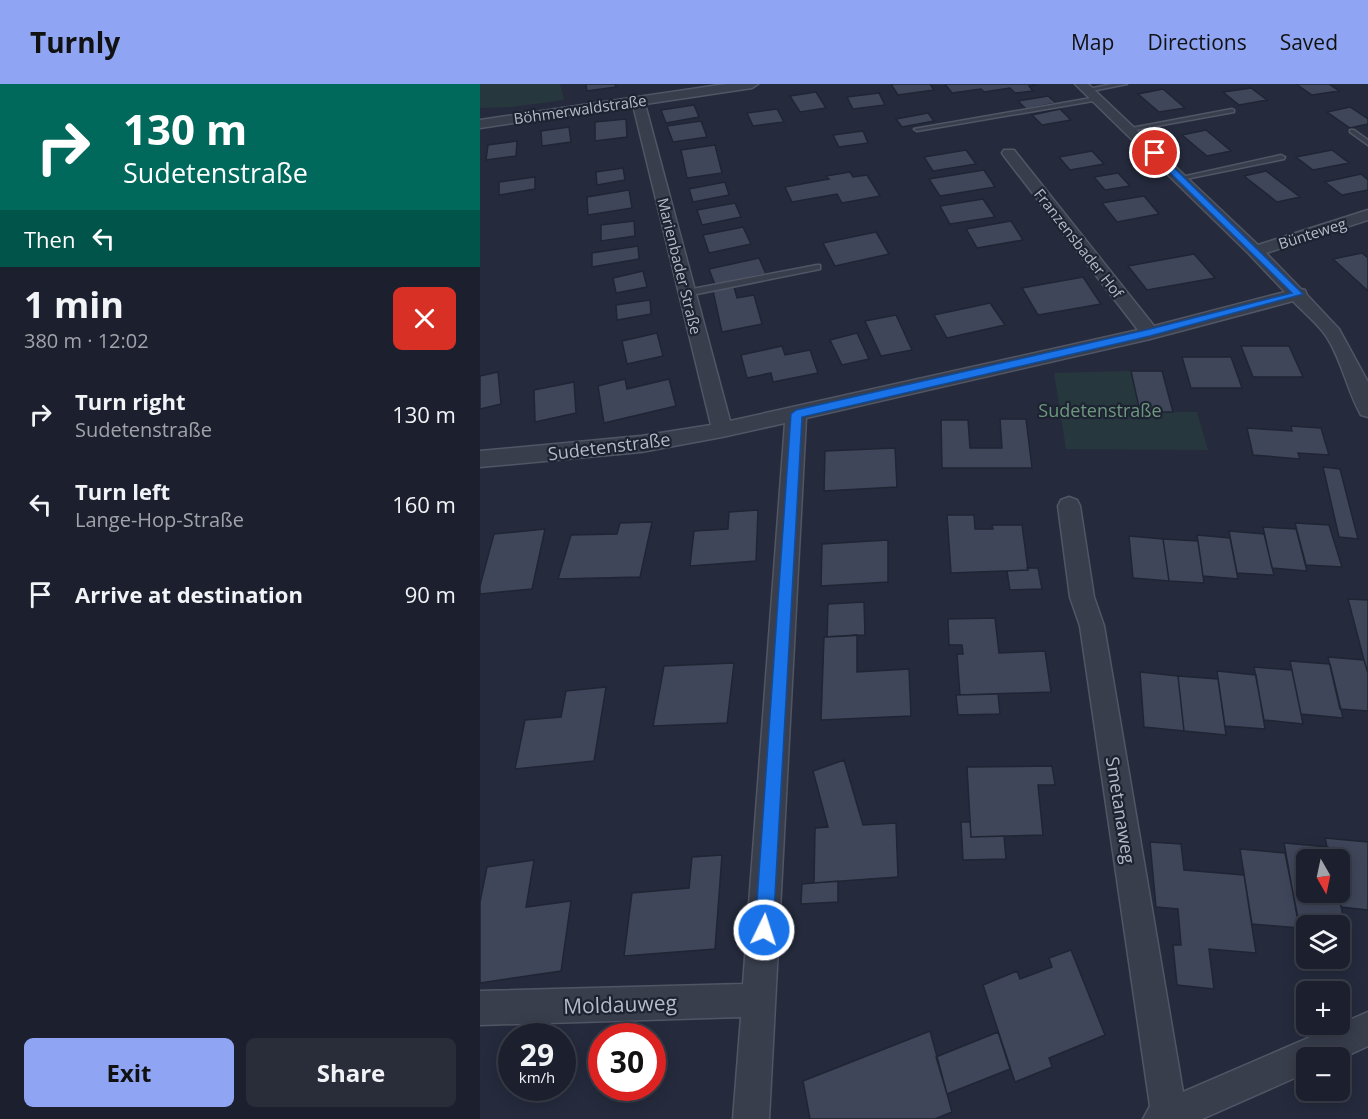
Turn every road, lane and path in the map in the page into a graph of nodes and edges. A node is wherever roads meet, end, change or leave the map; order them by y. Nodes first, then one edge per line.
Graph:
1 (752, 84) edge
2 (1124, 84) edge
3 (1088, 91) edge
4 (638, 101) junction
5 (1232, 111) dead end
6 (480, 124) edge
7 (917, 129) dead end
8 (1129, 129) junction
9 (1352, 131) dead end
10 (1368, 143) edge
11 (1009, 153) dead end
12 (1281, 156) dead end
13 (1181, 178) junction
14 (1368, 214) edge
15 (1255, 250) junction
16 (817, 267) dead end
17 (687, 293) junction
18 (1299, 294) junction
19 (1150, 333) junction
20 (1368, 410) edge
21 (796, 414) junction
22 (722, 430) junction
23 (480, 459) edge
24 (1069, 506) dead end
25 (759, 1000) junction
26 (480, 1008) edge
27 (1368, 1029) edge
28 (1165, 1117) edge
29 (751, 1119) edge

1 - 4 street, Böhmerwaldstraße
2 - 3 lane
3 - 7 lane
3 - 8 street
4 - 6 street, Böhmerwaldstraße
4 - 17 street, Marienbader Straße
5 - 8 lane
8 - 13 street
9 - 10 lane
11 - 19 street, Franzensbader Hof
12 - 13 lane
13 - 15 street
14 - 15 street, Bünteweg
15 - 18 street
16 - 17 lane
17 - 22 street, Marienbader Straße
18 - 19 street, Sudetenstraße
18 - 20 street
19 - 21 street, Sudetenstraße
21 - 22 street, Sudetenstraße
21 - 25 street
22 - 23 street, Sudetenstraße
24 - 28 street, Smetanaweg
25 - 26 street, Moldauweg
25 - 29 street
27 - 28 street

